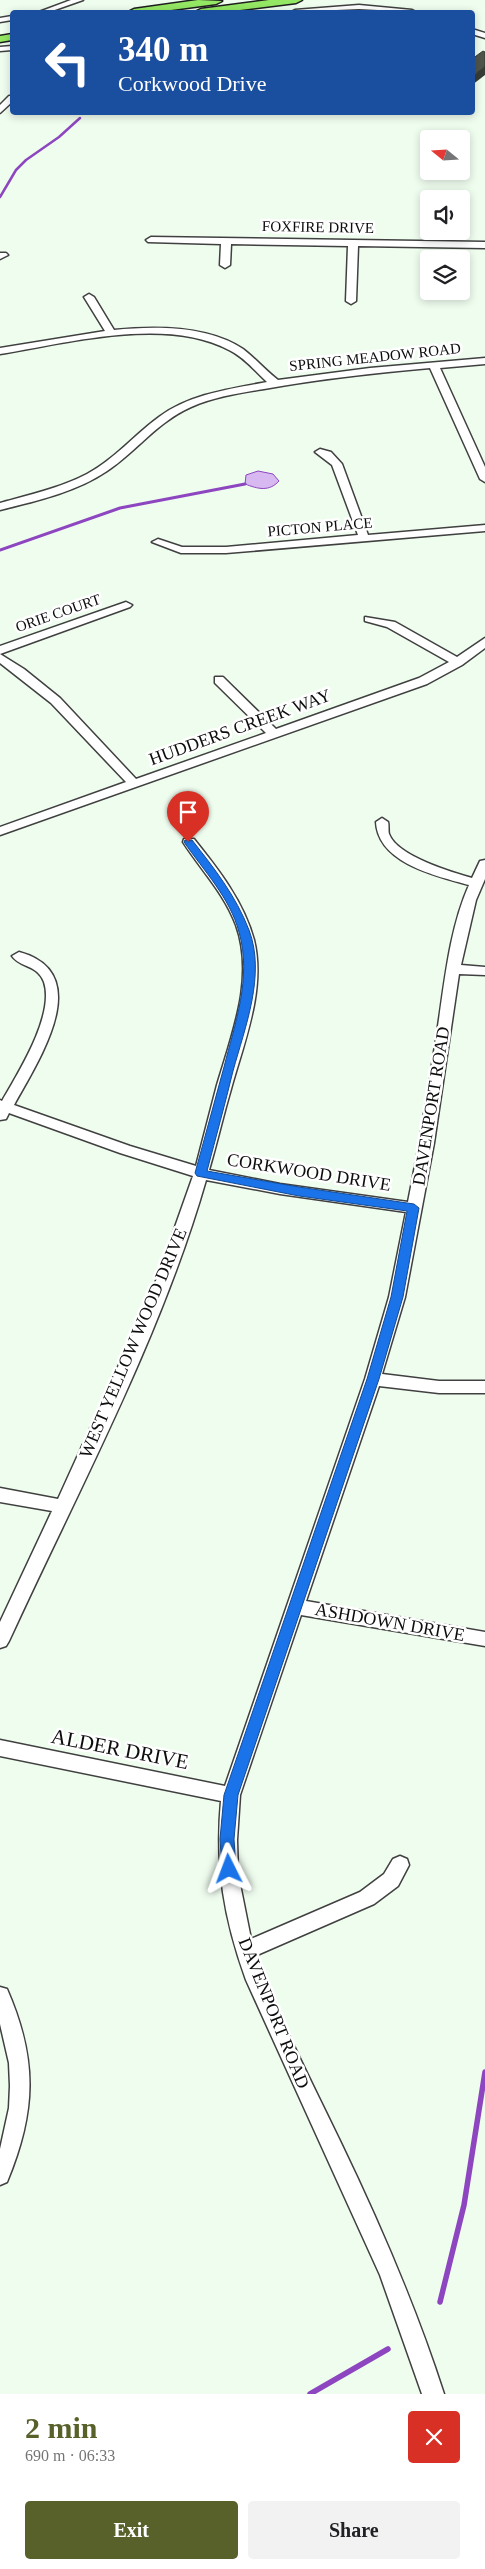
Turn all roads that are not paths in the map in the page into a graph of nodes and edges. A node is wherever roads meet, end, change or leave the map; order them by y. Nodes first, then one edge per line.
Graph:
1 (79, 0) edge
2 (223, 0) edge
3 (296, 0) edge
4 (310, 0) edge
5 (246, 6) junction
6 (49, 10) edge
7 (149, 10) edge
8 (216, 10) edge
9 (327, 10) edge
10 (386, 10) edge
11 (10, 100) edge
12 (0, 110) edge
13 (151, 240) dead end
14 (226, 240) junction
15 (353, 243) junction
16 (485, 246) edge
17 (225, 265) dead end
18 (89, 297) dead end
19 (351, 301) dead end
20 (111, 334) junction
21 (0, 351) edge
22 (485, 361) edge
23 (434, 366) junction
24 (275, 384) junction
25 (320, 452) dead end
26 (485, 479) edge
27 (1, 505) edge
28 (485, 528) edge
29 (364, 538) junction
30 (158, 542) dead end
31 (126, 605) dead end
32 (369, 619) dead end
33 (485, 642) edge
34 (0, 651) edge
35 (0, 658) edge
36 (458, 662) junction
37 (219, 680) dead end
38 (274, 734) junction
39 (134, 784) junction
40 (382, 822) dead end
41 (0, 831) edge
42 (188, 842) dead end
43 (485, 864) edge
44 (476, 883) junction
45 (20, 956) dead end
46 (453, 969) junction
47 (485, 971) edge
48 (2, 1109) edge
49 (201, 1173) junction
50 (414, 1208) junction
51 (373, 1379) junction
52 (485, 1387) edge
53 (0, 1495) edge
54 (62, 1506) junction
55 (294, 1606) junction
56 (485, 1639) edge
57 (0, 1641) edge
58 (0, 1748) edge
59 (231, 1795) junction
60 (400, 1865) dead end
61 (245, 1950) junction
62 (0, 1996) edge
63 (0, 2175) edge
64 (433, 2394) edge

1 - 6 street
2 - 7 highway
3 - 5 highway
4 - 5 highway
5 - 8 highway
9 - 10 street
11 - 12 street
13 - 14 street, FOXFIRE DRIVE
14 - 15 street, FOXFIRE DRIVE
14 - 17 street
15 - 16 street, FOXFIRE DRIVE
15 - 19 street
18 - 20 street
20 - 21 street
20 - 24 street
22 - 23 street, SPRING MEADOW ROAD
23 - 24 street, SPRING MEADOW ROAD
23 - 26 street
24 - 27 street, SPRING MEADOW ROAD
25 - 29 street
28 - 29 street, PICTON PLACE
29 - 30 street, PICTON PLACE
31 - 34 street, ORIE COURT
32 - 36 street
33 - 36 street, HUDDERS CREEK WAY
35 - 39 street
36 - 38 street, HUDDERS CREEK WAY
37 - 38 street
38 - 39 street, HUDDERS CREEK WAY
39 - 41 street, HUDDERS CREEK WAY
40 - 44 street
42 - 49 street, WEST YELLOW WOOD DRIVE
43 - 44 street, DAVENPORT ROAD
44 - 46 street, DAVENPORT ROAD
45 - 48 street
46 - 47 street
46 - 50 street, DAVENPORT ROAD
48 - 49 street, CORKWOOD DRIVE
49 - 50 street, CORKWOOD DRIVE
49 - 54 street, WEST YELLOW WOOD DRIVE
50 - 51 street, DAVENPORT ROAD
51 - 52 street
51 - 55 street, DAVENPORT ROAD
53 - 54 street
54 - 57 street, WEST YELLOW WOOD DRIVE
55 - 56 street, ASHDOWN DRIVE
55 - 59 street, DAVENPORT ROAD
58 - 59 street, ALDER DRIVE
59 - 61 street, DAVENPORT ROAD
60 - 61 street
61 - 64 street, DAVENPORT ROAD
62 - 63 street

